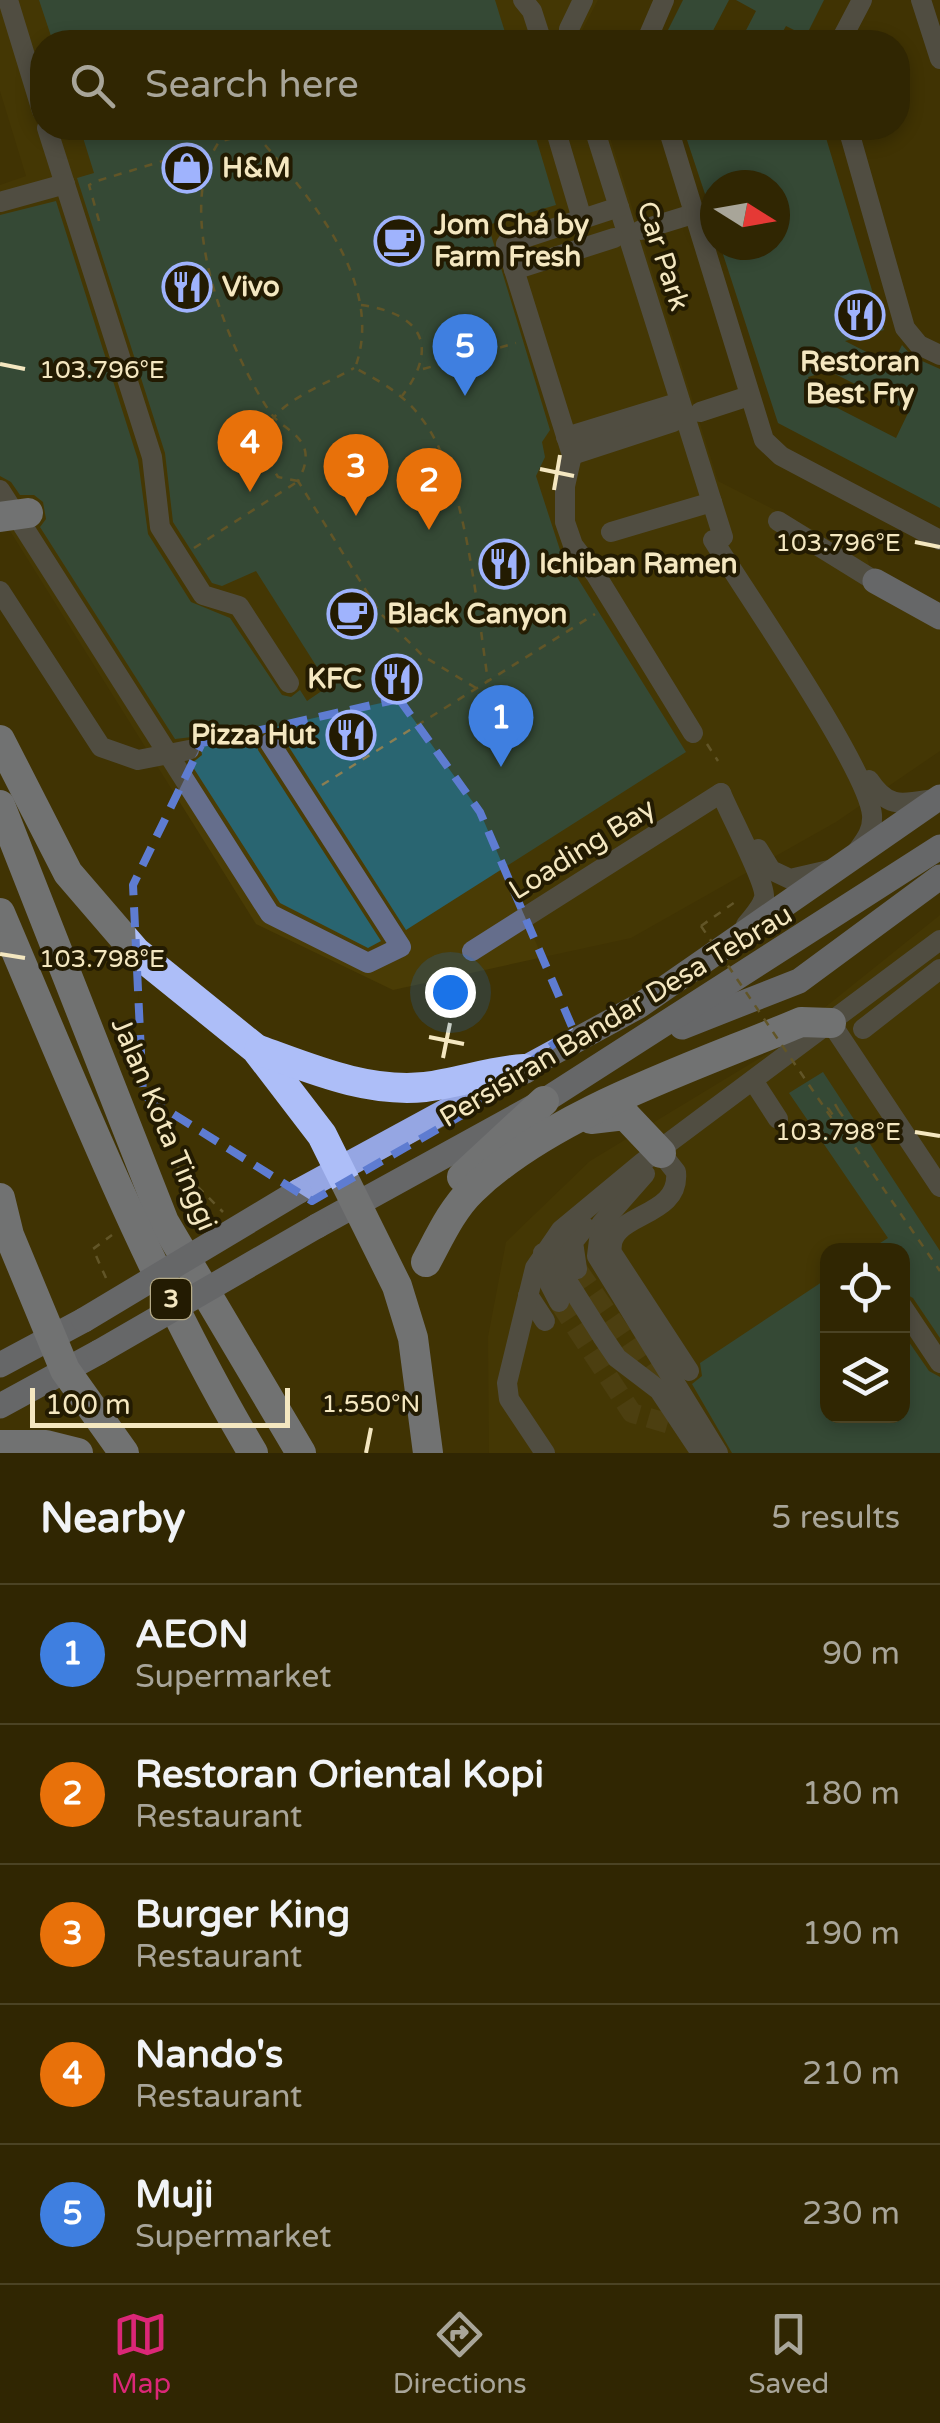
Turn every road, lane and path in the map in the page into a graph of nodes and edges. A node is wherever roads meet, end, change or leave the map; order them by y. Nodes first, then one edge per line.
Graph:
1 (8, 0) edge
2 (523, 0) edge
3 (584, 0) edge
4 (664, 0) edge
5 (862, 0) edge
6 (922, 0) edge
7 (538, 30) edge
8 (568, 30) edge
9 (651, 30) edge
10 (846, 30) edge
11 (936, 31) edge
12 (940, 59) edge
13 (30, 72) edge
14 (52, 140) edge
15 (227, 140) edge
16 (261, 140) edge
17 (559, 140) edge
18 (598, 140) edge
19 (671, 140) edge
20 (851, 140) edge
21 (65, 184) junction
22 (201, 185) junction
23 (0, 202) edge
24 (619, 207) junction
25 (693, 214) junction
26 (582, 219) junction
27 (77, 226) junction
28 (641, 230) dead end
29 (614, 238) dead end
30 (514, 270) junction
31 (359, 305) junction
32 (524, 341) dead end
33 (940, 355) edge
34 (355, 368) junction
35 (421, 370) junction
36 (402, 396) junction
37 (748, 396) junction
38 (676, 412) junction
39 (700, 412) dead end
40 (271, 416) junction
41 (569, 446) junction
42 (298, 482) junction
43 (0, 490) edge
44 (712, 502) junction
45 (778, 520) dead end
46 (612, 532) dead end
47 (940, 540) edge
48 (179, 557) junction
49 (875, 582) joint
50 (0, 591) edge
51 (613, 603) junction
52 (940, 617) edge
53 (488, 681) junction
54 (288, 683) dead end
55 (476, 688) junction
56 (693, 733) dead end
57 (0, 740) edge
58 (270, 744) dead end
59 (189, 750) dead end
60 (158, 758) junction
61 (850, 761) junction
62 (722, 793) junction
63 (303, 796) junction
64 (939, 797) edge
65 (0, 805) edge
66 (940, 847) edge
67 (846, 863) junction
68 (940, 877) edge
69 (735, 902) dead end
70 (0, 913) edge
71 (940, 940) edge
72 (732, 943) junction
73 (472, 951) dead end
74 (940, 969) edge
75 (831, 1023) junction
76 (863, 1029) dead end
77 (658, 1032) junction
78 (256, 1048) junction
79 (524, 1069) junction
80 (754, 1082) junction
81 (544, 1101) junction
82 (778, 1119) dead end
83 (574, 1122) junction
84 (176, 1164) dead end
85 (652, 1165) junction
86 (339, 1170) junction
87 (940, 1187) edge
88 (0, 1198) edge
89 (356, 1203) junction
90 (227, 1217) dead end
91 (561, 1230) junction
92 (116, 1232) dead end
93 (544, 1252) junction
94 (632, 1260) dead end
95 (426, 1262) junction
96 (577, 1269) dead end
97 (940, 1271) edge
98 (107, 1280) dead end
99 (528, 1295) junction
100 (559, 1302) tunnel mouth
101 (910, 1318) edge
102 (545, 1321) tunnel mouth
103 (679, 1332) dead end
104 (50, 1338) junction
105 (413, 1338) junction
106 (940, 1363) edge
107 (0, 1366) edge
108 (65, 1370) junction
109 (689, 1371) dead end
110 (0, 1406) edge
111 (278, 1416) junction
112 (0, 1445) edge
113 (78, 1453) edge
114 (124, 1453) edge
115 (253, 1453) edge
116 (301, 1453) edge
117 (321, 1453) edge
118 (428, 1453) edge
119 (546, 1453) edge
120 (701, 1453) edge
121 (718, 1453) edge

1 - 13 street
2 - 7 street
3 - 8 street
4 - 9 street
5 - 10 street
6 - 11 street
11 - 12 street
14 - 21 street
15 - 22 path
16 - 31 path
17 - 26 street
18 - 24 street, Car Park
19 - 25 street
20 - 33 street
21 - 23 street
21 - 27 street
22 - 27 path
22 - 40 path
24 - 26 street
24 - 38 street, Car Park
25 - 28 street
25 - 37 street
26 - 30 street
27 - 48 street
29 - 30 street
30 - 41 street
31 - 34 path
31 - 35 path
32 - 35 path
34 - 36 path
34 - 40 path
35 - 36 path
36 - 53 path
37 - 39 street
37 - 47 street
38 - 41 street
38 - 44 street, Car Park
40 - 42 path
40 - 42 path
41 - 51 street
42 - 48 path
42 - 55 path
43 - 60 street
44 - 46 street
44 - 61 street, Car Park
45 - 49 street
48 - 54 street
49 - 52 main road
50 - 60 street
51 - 53 path
51 - 56 street
53 - 55 path
55 - 63 path
57 - 78 highway
58 - 63 street
59 - 60 street
60 - 63 street
61 - 64 street
61 - 67 street
62 - 67 street
62 - 72 street
62 - 73 street, Loading Bay
64 - 67 main road, Persisiran Bandar Desa Tebrau
65 - 111 highway, Jalan Kota Tinggi / 3
66 - 77 main road, Persisiran Bandar Desa Tebrau
67 - 72 main road, Persisiran Bandar Desa Tebrau
68 - 77 main road
69 - 97 path, bridge
70 - 115 highway, 3
71 - 75 street
72 - 79 main road, Persisiran Bandar Desa Tebrau
74 - 76 street
75 - 80 street
75 - 83 highway
75 - 87 street
77 - 81 main road, Persisiran Bandar Desa Tebrau
78 - 79 highway
78 - 86 highway
79 - 86 main road, Persisiran Bandar Desa Tebrau
80 - 82 street
80 - 85 street
81 - 89 main road, Persisiran Bandar Desa Tebrau
81 - 95 highway
83 - 85 highway
83 - 95 highway
84 - 90 path
85 - 91 street
85 - 96 street
85 - 109 street
85 - 121 street
86 - 89 highway
86 - 104 main road, Persisiran Bandar Desa Tebrau, bridge
88 - 104 highway
89 - 105 highway
89 - 108 main road, Persisiran Bandar Desa Tebrau, bridge
91 - 93 street
91 - 120 street
92 - 98 path
93 - 99 street
93 - 100 street
94 - 103 street
95 - 105 highway
99 - 102 street
99 - 119 street
101 - 106 street
104 - 107 main road, Persisiran Bandar Desa Tebrau
104 - 108 highway
105 - 118 highway
108 - 110 main road, Persisiran Bandar Desa Tebrau
108 - 114 highway
111 - 116 highway, Jalan Kota Tinggi / 3
111 - 117 highway
112 - 113 highway

